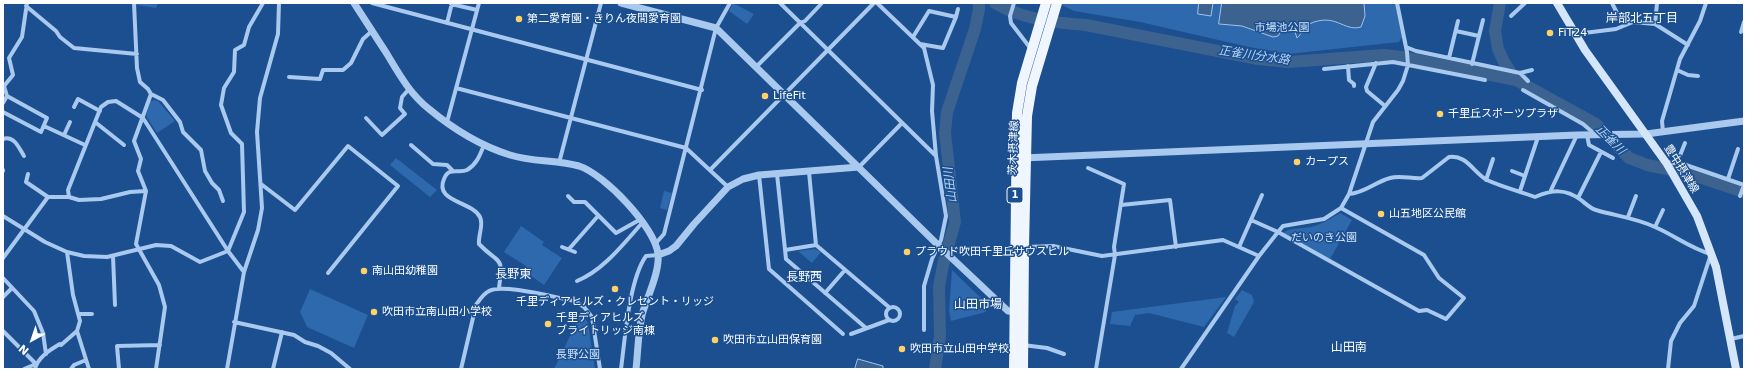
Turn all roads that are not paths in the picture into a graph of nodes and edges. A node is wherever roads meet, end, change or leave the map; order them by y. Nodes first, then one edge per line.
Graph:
1 (134, 3) edge
2 (263, 3) edge
3 (279, 3) edge
4 (354, 3) edge
5 (372, 3) edge
6 (452, 3) edge
7 (479, 3) edge
8 (601, 3) edge
9 (621, 3) edge
10 (730, 3) edge
11 (780, 3) edge
12 (822, 3) edge
13 (875, 3) edge
14 (1057, 3) edge
15 (1397, 3) edge
16 (1525, 3) edge
17 (1557, 3) edge
18 (1612, 3) edge
19 (1657, 3) edge
20 (1706, 3) edge
21 (27, 5) edge
22 (1014, 5) edge
23 (958, 9) dead end
24 (1048, 9) edge
25 (477, 10) junction
26 (1512, 16) dead end
27 (956, 17) junction
28 (1483, 20) dead end
29 (1458, 21) dead end
30 (447, 23) junction
31 (800, 23) junction
32 (1628, 24) junction
33 (1655, 24) junction
34 (1744, 25) edge
35 (1044, 26) junction
36 (716, 28) junction
37 (472, 30) junction
38 (372, 31) junction
39 (1456, 31) junction
40 (1741, 32) dead end
41 (1575, 34) junction
42 (1479, 36) junction
43 (913, 37) junction
44 (920, 44) junction
45 (1688, 45) junction
46 (1406, 47) junction
47 (828, 50) junction
48 (1032, 50) junction
49 (136, 54) junction
50 (1449, 58) junction
51 (587, 60) junction
52 (1376, 63) junction
53 (1408, 63) junction
54 (1472, 64) junction
55 (757, 66) junction
56 (1348, 66) junction
57 (1324, 69) dead end
58 (1532, 70) dead end
59 (1677, 70) junction
60 (1520, 73) junction
61 (289, 76) dead end
62 (1698, 76) dead end
63 (1485, 80) dead end
64 (1528, 81) dead end
65 (1354, 86) dead end
66 (456, 88) junction
67 (409, 89) junction
68 (702, 90) junction
69 (1523, 90) dead end
70 (784, 93) junction
71 (151, 94) junction
72 (7, 96) junction
73 (3, 103) edge
74 (1385, 106) junction
75 (74, 107) dead end
76 (100, 111) junction
77 (3, 112) edge
78 (143, 118) junction
79 (366, 118) dead end
80 (572, 118) junction
81 (1744, 121) edge
82 (70, 122) dead end
83 (94, 122) junction
84 (447, 122) junction
85 (902, 123) junction
86 (44, 126) junction
87 (1664, 132) junction
88 (1646, 134) junction
89 (64, 135) junction
90 (1577, 135) junction
91 (1587, 135) junction
92 (1596, 135) junction
93 (1538, 137) junction
94 (3, 139) edge
95 (1685, 143) dead end
96 (1365, 144) junction
97 (85, 145) junction
98 (124, 145) dead end
99 (411, 145) dead end
100 (484, 145) junction
101 (686, 148) junction
102 (1738, 149) dead end
103 (1601, 152) junction
104 (24, 156) dead end
105 (936, 156) junction
106 (1021, 158) junction
107 (1613, 158) dead end
108 (1493, 159) dead end
109 (559, 163) junction
110 (1666, 163) junction
111 (1677, 163) junction
112 (859, 167) junction
113 (1088, 168) dead end
114 (452, 170) junction
115 (710, 170) junction
116 (1512, 171) dead end
117 (809, 172) junction
118 (28, 174) dead end
119 (777, 174) junction
120 (759, 175) junction
121 (1525, 176) junction
122 (1728, 179) junction
123 (1486, 180) junction
124 (261, 184) junction
125 (1744, 185) edge
126 (728, 187) junction
127 (1551, 190) junction
128 (146, 191) junction
129 (1520, 191) junction
130 (1349, 194) junction
131 (1262, 195) dead end
132 (568, 196) dead end
133 (1636, 196) dead end
134 (1740, 196) dead end
135 (48, 197) junction
136 (69, 197) junction
137 (1578, 198) junction
138 (223, 201) dead end
139 (1121, 205) junction
140 (1341, 208) junction
141 (1663, 210) dead end
142 (3, 216) edge
143 (598, 216) junction
144 (1628, 217) junction
145 (642, 220) junction
146 (1251, 220) junction
147 (1655, 227) junction
148 (24, 229) junction
149 (1278, 232) junction
150 (656, 243) junction
151 (816, 245) junction
152 (939, 246) junction
153 (1176, 246) junction
154 (562, 247) dead end
155 (1024, 247) junction
156 (1239, 247) junction
157 (3, 248) edge
158 (140, 249) junction
159 (569, 249) junction
160 (785, 250) junction
161 (228, 251) junction
162 (8, 252) junction
163 (67, 252) junction
164 (574, 252) dead end
165 (1711, 254) junction
166 (658, 255) junction
167 (1115, 255) junction
168 (113, 256) junction
169 (1259, 256) junction
170 (3, 258) edge
171 (845, 270) junction
172 (244, 272) junction
173 (328, 273) dead end
174 (3, 278) edge
175 (577, 281) dead end
176 (12, 288) junction
177 (499, 288) junction
178 (825, 293) junction
179 (3, 297) edge
180 (115, 305) dead end
181 (890, 308) junction
182 (1019, 312) junction
183 (78, 314) junction
184 (92, 314) dead end
185 (889, 320) junction
186 (234, 322) junction
187 (866, 328) junction
188 (924, 330) dead end
189 (3, 331) edge
190 (77, 331) junction
191 (282, 332) junction
192 (843, 334) dead end
193 (851, 334) dead end
194 (1744, 336) edge
195 (1730, 339) junction
196 (160, 345) junction
197 (1023, 345) junction
198 (46, 354) junction
199 (1064, 354) dead end
200 (86, 360) junction
201 (36, 364) junction
202 (24, 369) edge
203 (35, 369) edge
204 (71, 369) edge
205 (89, 369) edge
206 (119, 369) edge
207 (156, 369) edge
208 (226, 369) edge
209 (273, 369) edge
210 (350, 369) edge
211 (461, 369) edge
212 (600, 369) edge
213 (621, 369) edge
214 (636, 369) edge
215 (1014, 369) edge
216 (1023, 369) edge
217 (1096, 369) edge
218 (1181, 369) edge
219 (1668, 369) edge
220 (1736, 369) edge

1 - 49 street
2 - 161 street
3 - 124 street
4 - 38 street
5 - 30 street
6 - 25 street
6 - 30 street
7 - 25 street
8 - 51 street
9 - 36 street
10 - 36 street
11 - 31 street
12 - 31 street
13 - 43 street
13 - 47 street
14 - 24 main road, 茨木摂津線 / 1
15 - 46 street
16 - 26 street
17 - 41 main road, 豊中摂津線
18 - 32 street
19 - 33 street
20 - 45 street
21 - 49 street
21 - 72 street
22 - 48 street
23 - 27 street
24 - 35 main road, 茨木摂津線 / 1
25 - 37 street
27 - 43 street
27 - 44 street
28 - 42 street
29 - 39 street
30 - 37 street
31 - 47 street
31 - 55 street
32 - 33 street
32 - 41 street
33 - 45 street
34 - 40 street
35 - 48 main road, 茨木摂津線 / 1
35 - 106 main road, 茨木摂津線 / 1
36 - 55 street
36 - 68 street
37 - 51 street
37 - 66 street
38 - 61 street
38 - 67 street
39 - 42 street
39 - 50 street
41 - 88 main road, 豊中摂津線
42 - 54 street
43 - 44 street
44 - 105 street
45 - 59 street
46 - 50 street
46 - 53 street
47 - 70 street
47 - 85 street
48 - 106 main road, 茨木摂津線 / 1
49 - 71 street
50 - 54 street
51 - 68 street
51 - 80 street
52 - 53 street
52 - 56 street
52 - 74 street
53 - 63 street
53 - 74 street
54 - 60 street
55 - 70 street
56 - 57 street
56 - 65 street
58 - 60 street
59 - 62 street
59 - 87 street
60 - 64 street
66 - 80 street
66 - 84 street
67 - 79 street
67 - 84 street
68 - 101 street
69 - 92 street
70 - 112 street
70 - 115 street
71 - 78 street
71 - 138 street
72 - 73 street
72 - 86 street
74 - 96 street
75 - 76 street
76 - 78 street
76 - 83 street
77 - 86 street
78 - 128 street
78 - 161 street
80 - 101 street
80 - 109 street
81 - 87 street
82 - 89 street
83 - 97 street
83 - 98 street
84 - 100 street
85 - 105 street
85 - 112 street
86 - 89 street
87 - 88 street
88 - 92 street
88 - 110 main road, 豊中摂津線
89 - 97 street
90 - 91 street
90 - 93 street
90 - 127 street
91 - 92 street
91 - 103 street
93 - 96 street
93 - 121 street
94 - 104 street
95 - 111 street
96 - 106 street
96 - 130 street
97 - 136 street
99 - 114 street
100 - 109 street
100 - 114 street
101 - 115 street
101 - 150 street
102 - 122 street
103 - 107 street
103 - 137 street
105 - 152 street
106 - 155 main road, 茨木摂津線 / 1
106 - 182 main road, 茨木摂津線 / 1
108 - 123 street
109 - 145 street
110 - 111 street
110 - 165 main road, 豊中摂津線
111 - 122 street
112 - 117 street
112 - 152 street
113 - 139 street
114 - 177 street
115 - 126 street
116 - 121 street
117 - 119 street
117 - 151 street
118 - 135 street
119 - 120 street
119 - 160 street
120 - 126 street
120 - 192 street
121 - 129 street
122 - 125 street
123 - 129 street
123 - 130 street
124 - 172 street
124 - 173 street
125 - 134 street
126 - 166 street
127 - 129 street
127 - 137 street
128 - 136 street
128 - 158 street
130 - 140 street
131 - 146 street
132 - 143 street
133 - 144 street
135 - 136 street
135 - 148 street
137 - 144 street
139 - 153 street
139 - 167 street
140 - 149 street
140 - 149 street
141 - 147 street
142 - 148 street
143 - 145 street
143 - 159 street
144 - 147 street
145 - 150 street
145 - 175 street
146 - 149 street
146 - 156 street
147 - 165 street
148 - 162 street
148 - 163 street
149 - 169 street
150 - 166 street
151 - 160 street
151 - 171 street
152 - 182 street
152 - 188 street
153 - 156 street
153 - 167 street
154 - 159 street
155 - 167 street
155 - 182 main road, 茨木摂津線 / 1
156 - 169 street
157 - 162 street
158 - 161 street
158 - 168 street
158 - 196 street
159 - 164 street
160 - 178 street
161 - 172 street
162 - 170 street
163 - 168 street
163 - 183 street
165 - 195 main road, 豊中摂津線
165 - 219 street
166 - 213 street
166 - 214 street
167 - 217 street
168 - 180 street
169 - 218 street
171 - 178 street
171 - 181 street
172 - 186 street
174 - 176 street
176 - 179 street
176 - 198 street
177 - 211 street
177 - 212 street
178 - 187 street
181 - 185 street
181 - 185 street
182 - 197 main road, 茨木摂津線 / 1
182 - 215 main road, 茨木摂津線 / 1
183 - 184 street
183 - 190 street
185 - 187 street
186 - 191 street
186 - 208 street
187 - 193 street
189 - 201 street
190 - 198 street
190 - 200 street
191 - 209 street
191 - 210 street
194 - 195 street
195 - 220 main road, 豊中摂津線
196 - 206 street
196 - 207 street
197 - 199 street
197 - 216 main road, 茨木摂津線 / 1
198 - 201 street
200 - 204 street
200 - 205 street
201 - 202 street
201 - 203 street

